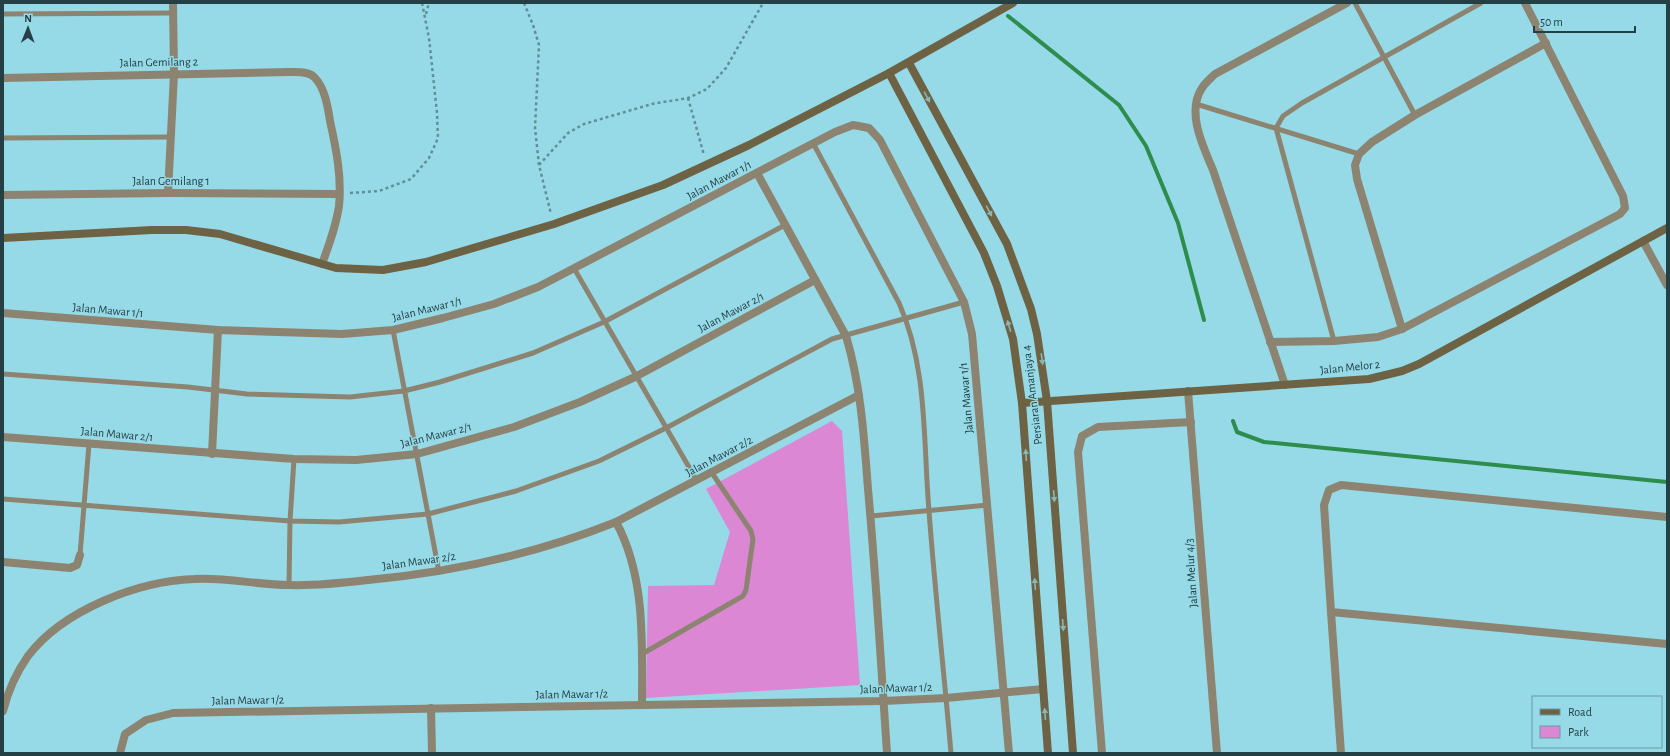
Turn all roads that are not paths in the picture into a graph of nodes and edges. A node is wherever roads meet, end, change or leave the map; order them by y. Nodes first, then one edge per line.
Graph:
1 (173, 3) edge
2 (1013, 3) edge
3 (1347, 3) edge
4 (1355, 3) edge
5 (1481, 3) edge
6 (1525, 3) edge
7 (173, 13) junction
8 (3, 14) edge
9 (1546, 43) junction
10 (1384, 58) junction
11 (909, 62) junction
12 (889, 73) junction
13 (174, 74) junction
14 (3, 78) edge
15 (1196, 104) junction
16 (1415, 116) junction
17 (1276, 128) junction
18 (171, 137) junction
19 (3, 138) edge
20 (813, 143) junction
21 (1358, 154) junction
22 (757, 173) junction
23 (168, 193) junction
24 (339, 194) junction
25 (3, 195) edge
26 (785, 225) junction
27 (1667, 228) edge
28 (3, 238) edge
29 (1643, 241) junction
30 (322, 264) junction
31 (575, 270) junction
32 (815, 280) junction
33 (1667, 285) edge
34 (964, 302) junction
35 (3, 313) edge
36 (906, 319) junction
37 (604, 322) junction
38 (1402, 329) junction
39 (218, 330) junction
40 (393, 330) junction
41 (846, 336) junction
42 (1334, 341) junction
43 (1270, 342) junction
44 (3, 374) edge
45 (635, 377) junction
46 (1285, 385) junction
47 (215, 390) junction
48 (404, 391) junction
49 (1188, 391) junction
50 (859, 395) junction
51 (1047, 401) junction
52 (1022, 403) junction
53 (1191, 422) junction
54 (666, 428) junction
55 (3, 437) edge
56 (89, 444) junction
57 (212, 454) junction
58 (417, 454) junction
59 (294, 459) junction
60 (712, 473) junction
61 (697, 481) junction
62 (3, 498) edge
63 (988, 505) junction
64 (84, 506) junction
65 (929, 511) junction
66 (428, 514) junction
67 (871, 516) junction
68 (1667, 517) edge
69 (290, 522) junction
70 (616, 522) junction
71 (80, 555) joint
72 (3, 562) edge
73 (439, 572) junction
74 (290, 585) junction
75 (1331, 612) junction
76 (1667, 644) edge
77 (642, 654) junction
78 (1043, 689) junction
79 (1004, 693) junction
80 (946, 698) junction
81 (883, 701) junction
82 (642, 705) junction
83 (431, 708) junction
84 (3, 711) edge
85 (120, 753) edge
86 (432, 753) edge
87 (887, 753) edge
88 (951, 753) edge
89 (1009, 753) edge
90 (1048, 753) edge
91 (1073, 753) edge
92 (1102, 753) edge
93 (1217, 753) edge
94 (1341, 753) edge

1 - 7 street
2 - 11 street
3 - 15 street
4 - 10 lane
5 - 10 lane
6 - 9 street
7 - 8 lane
7 - 13 street
9 - 16 street
9 - 38 street
10 - 16 lane
10 - 17 lane
11 - 12 street
11 -> 51 street, Persiaran Amanjaya 4
12 - 30 street
52 -> 12 street, Persiaran Amanjaya 4
13 - 14 street, Jalan Gemilang 2
13 - 18 street
13 - 24 street, Jalan Gemilang 2
15 - 17 lane
15 - 43 street
16 - 21 street
17 - 21 lane
17 - 42 lane
18 - 19 lane
18 - 23 street
20 - 22 street, Jalan Mawar 1/1
20 - 34 street, Jalan Mawar 1/1
20 - 36 lane
21 - 38 street
22 - 26 street
22 - 31 street, Jalan Mawar 1/1
23 - 24 street, Jalan Gemilang 1
23 - 25 street, Jalan Gemilang 1
24 - 30 street
26 - 32 street
26 - 37 lane
27 - 29 street, Jalan Melor 2
28 - 30 street
29 - 33 street
29 - 46 street, Jalan Melor 2
31 - 37 lane
31 - 40 street, Jalan Mawar 1/1
32 - 41 street
32 - 45 street, Jalan Mawar 2/1
34 - 36 lane
34 - 63 street, Jalan Mawar 1/1
35 - 39 street, Jalan Mawar 1/1
36 - 41 lane
36 - 65 lane
37 - 45 lane
37 - 48 lane
38 - 42 street
39 - 40 street, Jalan Mawar 1/1
39 - 47 street
40 - 48 lane
41 - 50 street
41 - 54 lane
42 - 43 street
43 - 46 street
44 - 47 lane
45 - 54 lane
45 - 58 street, Jalan Mawar 2/1
46 - 49 street, Jalan Melor 2
47 - 48 lane
47 - 57 street
48 - 58 lane
49 - 51 street, Jalan Melor 2
49 - 53 street, Jalan Melur 4/3
50 - 60 street, Jalan Mawar 2/2
50 - 67 street
51 - 52 street, Jalan Melor 2
51 -> 91 street, Persiaran Amanjaya 4
78 -> 52 street, Persiaran Amanjaya 4
53 - 92 street
53 - 93 street, Jalan Melur 4/3
54 - 61 lane
54 - 66 lane
55 - 56 street, Jalan Mawar 2/1
56 - 57 street, Jalan Mawar 2/1
56 - 64 lane
57 - 59 street, Jalan Mawar 2/1
58 - 59 street, Jalan Mawar 2/1
58 - 66 lane
59 - 69 lane
60 - 61 street, Jalan Mawar 2/2
60 - 77 lane
61 - 70 street, Jalan Mawar 2/2
62 - 64 lane
63 - 65 lane
63 - 79 street, Jalan Mawar 1/1
64 - 69 lane
64 - 71 lane
65 - 67 lane
65 - 80 lane
66 - 69 lane
66 - 73 lane
67 - 81 street
68 - 75 street
69 - 74 lane
70 - 73 street, Jalan Mawar 2/2
70 - 77 street
71 - 72 street
73 - 74 street, Jalan Mawar 2/2
74 - 84 street, Jalan Mawar 2/2
75 - 76 street
75 - 94 street
77 - 82 street
78 - 79 street, Jalan Mawar 1/2
90 -> 78 street, Persiaran Amanjaya 4
79 - 80 street, Jalan Mawar 1/2
79 - 89 street, Jalan Mawar 1/1
80 - 81 street, Jalan Mawar 1/2
80 - 88 lane
81 - 82 street, Jalan Mawar 1/2
81 - 87 street
82 - 83 street, Jalan Mawar 1/2
83 - 85 street, Jalan Mawar 1/2
83 - 86 street

